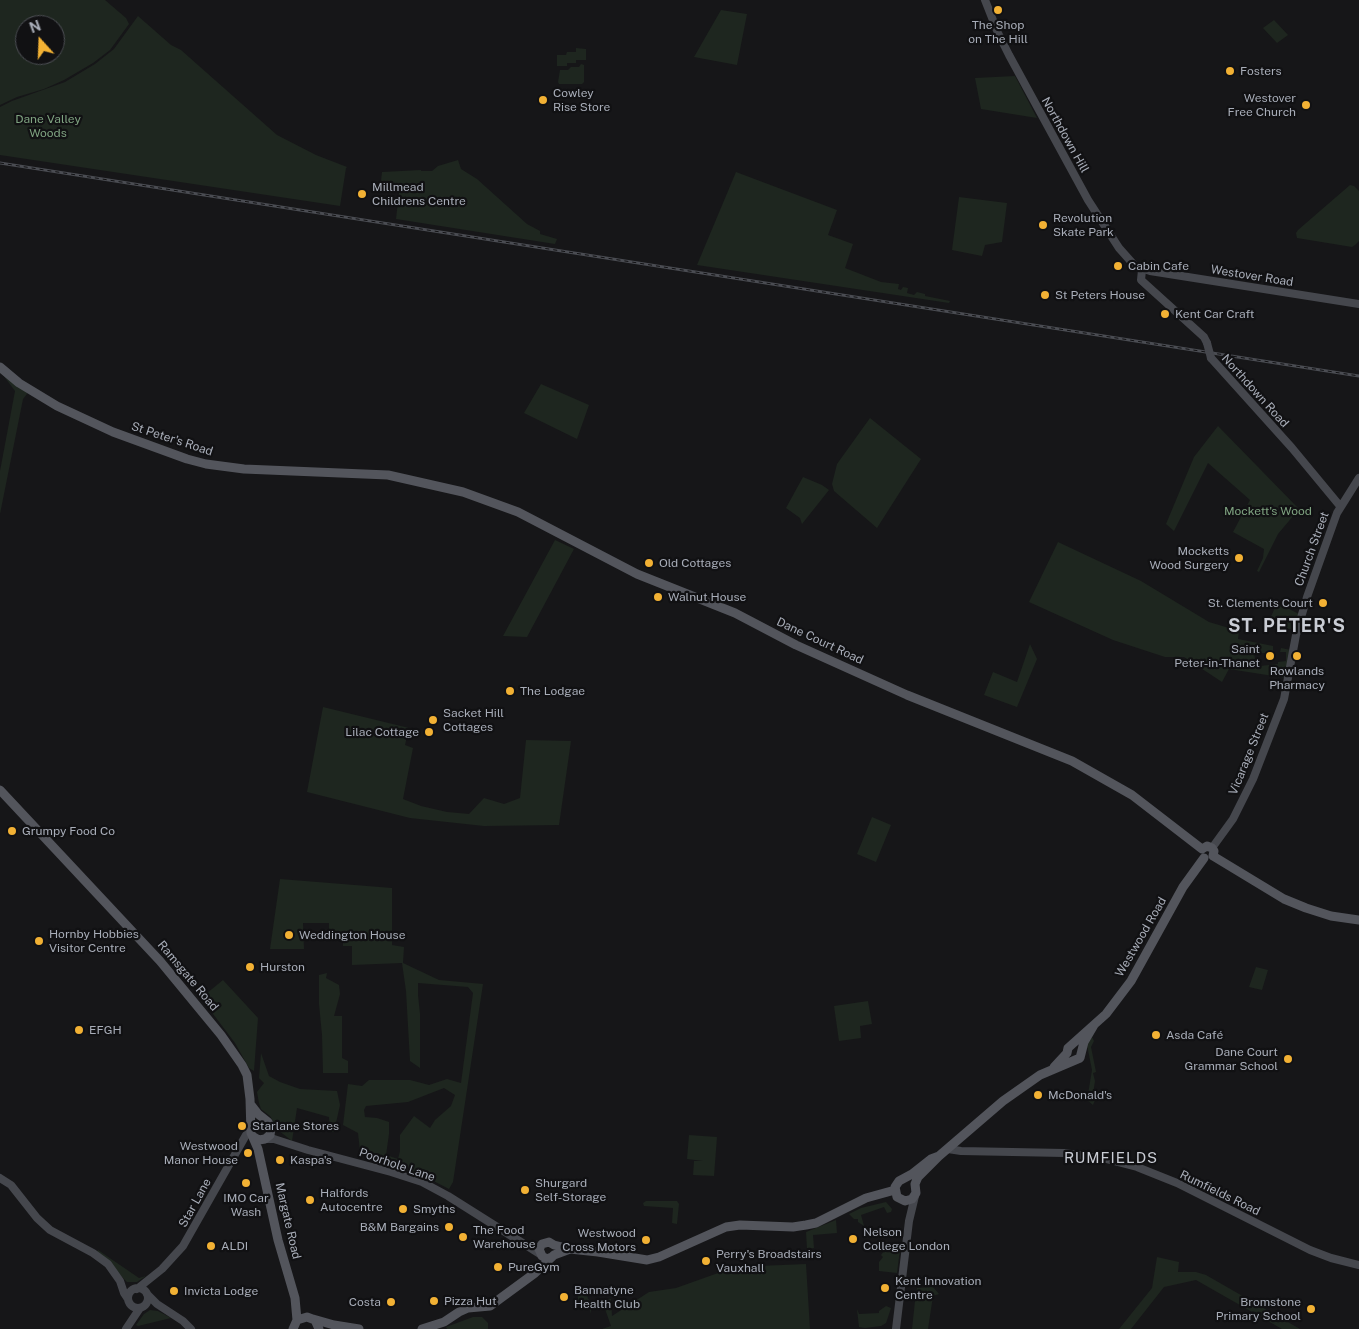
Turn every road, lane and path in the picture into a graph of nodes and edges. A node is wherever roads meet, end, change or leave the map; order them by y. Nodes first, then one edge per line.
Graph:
1 (986, 0) edge
2 (1142, 270) junction
3 (1359, 304) edge
4 (0, 367) edge
5 (1359, 478) edge
6 (414, 480) joint
7 (1340, 506) junction
8 (1292, 662) joint
9 (0, 790) edge
10 (1208, 853) junction
11 (1359, 920) edge
12 (1094, 1025) junction
13 (1072, 1045) junction
14 (1082, 1049) junction
15 (1070, 1056) junction
16 (251, 1105) junction
17 (265, 1120) junction
18 (272, 1128) junction
19 (257, 1135) junction
20 (287, 1143) junction
21 (948, 1149) junction
22 (939, 1156) junction
23 (0, 1178) edge
24 (903, 1180) junction
25 (915, 1184) junction
26 (895, 1190) junction
27 (915, 1196) junction
28 (901, 1200) junction
29 (862, 1201) junction
30 (909, 1221) junction
31 (519, 1240) junction
32 (542, 1244) junction
33 (554, 1245) junction
34 (570, 1249) junction
35 (541, 1255) junction
36 (553, 1256) junction
37 (1359, 1265) edge
38 (535, 1273) junction
39 (120, 1281) junction
40 (149, 1281) junction
41 (136, 1289) junction
42 (147, 1293) junction
43 (295, 1298) junction
44 (130, 1302) junction
45 (157, 1304) junction
46 (143, 1306) junction
47 (311, 1318) junction
48 (331, 1324) junction
49 (294, 1327) edge
50 (127, 1328) edge
51 (191, 1329) edge
52 (320, 1329) edge
53 (358, 1329) edge
54 (422, 1329) edge
55 (896, 1329) edge

1 - 2 street, Northdown Hill
2 - 3 street, Westover Road
2 - 7 street, Northdown Road, bridge
4 - 6 main road, St Peter's Road
5 - 7 street, Church Street
6 - 10 main road, Dane Court Road
7 - 8 street, Church Street
8 - 10 street, Vicarage Street
9 - 16 main road, Ramsgate Road
10 - 11 main road, Dane Court Road
10 - 12 main road, Westwood Road
12 - 13 main road, Westwood Road
12 - 14 main road, Westwood Road
13 - 14 main road
13 - 15 main road
14 - 15 main road
15 - 21 main road
16 - 17 main road
16 - 19 main road, Ramsgate Road
17 - 18 main road
17 - 19 main road
18 - 19 main road
18 - 20 street, Poorhole Lane
19 - 20 street, Poorhole Lane
19 - 40 street, Star Lane
19 - 43 main road, Margate Road
20 - 31 street, Poorhole Lane
21 - 22 main road
21 - 37 street, Rumfields Road
22 - 24 main road
22 - 25 main road
23 - 39 street
24 - 25 main road
24 - 26 main road
25 - 27 main road
26 - 28 main road
26 - 29 main road
27 - 28 main road
27 - 30 street
28 - 29 main road
28 - 30 street
29 - 34 main road
30 - 55 street
31 - 32 street, Poorhole Lane
31 - 35 street, Poorhole Lane
32 - 33 main road
32 - 35 main road
33 - 34 main road
33 - 36 main road
34 - 36 main road
35 - 36 main road
35 - 38 main road
36 - 38 main road
38 - 54 main road
39 - 41 street
39 - 44 street
40 - 41 street, Star Lane
40 - 42 street
41 - 42 street
41 - 44 street
42 - 45 street
42 - 46 street
43 - 47 main road, Margate Road
43 - 49 main road, Margate Road
44 - 46 street
44 - 50 street
45 - 46 street
45 - 51 street
46 - 50 street
47 - 48 main road
47 - 49 main road
47 - 52 main road, Margate Road
48 - 52 main road
48 - 53 main road

